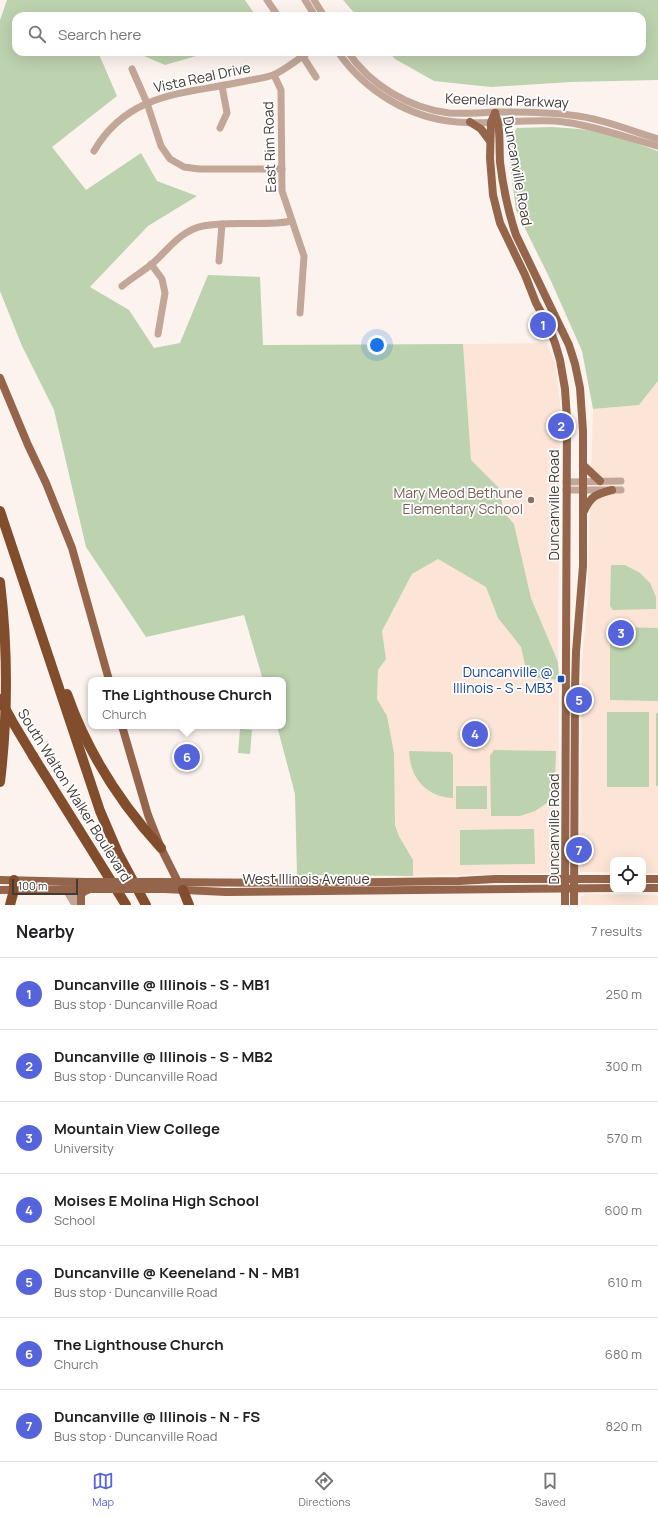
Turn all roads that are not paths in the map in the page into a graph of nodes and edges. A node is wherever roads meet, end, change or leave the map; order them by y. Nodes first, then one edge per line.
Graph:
1 (267, 0) edge
2 (305, 0) edge
3 (314, 0) edge
4 (275, 12) edge
5 (312, 12) edge
6 (322, 12) edge
7 (300, 56) edge
8 (306, 56) edge
9 (341, 56) edge
10 (351, 56) edge
11 (132, 69) dead end
12 (274, 74) junction
13 (316, 77) dead end
14 (222, 86) junction
15 (147, 103) junction
16 (495, 112) junction
17 (526, 112) junction
18 (527, 121) junction
19 (470, 122) junction
20 (495, 122) junction
21 (220, 128) dead end
22 (658, 139) edge
23 (490, 142) junction
24 (658, 146) edge
25 (94, 151) dead end
26 (282, 169) junction
27 (508, 210) junction
28 (498, 213) junction
29 (292, 221) junction
30 (222, 224) junction
31 (220, 261) dead end
32 (151, 264) junction
33 (122, 286) dead end
34 (546, 298) junction
35 (536, 303) junction
36 (300, 313) dead end
37 (158, 334) dead end
38 (0, 378) edge
39 (580, 388) junction
40 (565, 389) junction
41 (583, 465) junction
42 (600, 481) junction
43 (621, 481) dead end
44 (566, 486) junction
45 (583, 486) junction
46 (612, 490) junction
47 (621, 490) dead end
48 (0, 511) edge
49 (583, 514) junction
50 (0, 582) edge
51 (30, 603) junction
52 (108, 677) edge
53 (0, 699) edge
54 (123, 729) edge
55 (0, 782) edge
56 (162, 848) junction
57 (565, 879) junction
58 (610, 879) edge
59 (646, 879) edge
60 (658, 879) edge
61 (246, 882) junction
62 (431, 882) junction
63 (8, 883) edge
64 (296, 883) junction
65 (574, 883) junction
66 (66, 886) junction
67 (180, 886) junction
68 (89, 887) junction
69 (565, 888) junction
70 (610, 888) edge
71 (646, 888) edge
72 (658, 888) edge
73 (1, 890) edge
74 (296, 891) junction
75 (432, 891) junction
76 (245, 892) junction
77 (10, 905) edge
78 (75, 905) edge
79 (80, 905) edge
80 (126, 905) edge
81 (146, 905) edge
82 (189, 905) edge
83 (565, 905) edge
84 (574, 905) edge

1 - 4 street
2 - 5 street
3 - 6 street
7 - 12 street, Vista Real Drive
8 - 13 street
9 - 19 street, Keeneland Parkway
10 - 16 street, Keeneland Parkway
11 - 15 street
12 - 14 street, Vista Real Drive
12 - 26 street, East Rim Road
14 - 15 street, Vista Real Drive
14 - 21 street
15 - 25 street, Vista Real Drive
15 - 26 street
16 - 17 street, Keeneland Parkway
16 - 20 main road, Duncanville Road
17 - 18 street
17 - 22 street, Keeneland Parkway
18 - 20 street, Keeneland Parkway
18 - 24 street, Keeneland Parkway
19 - 20 street, Keeneland Parkway
19 - 23 main road
20 - 23 main road, Duncanville Road
20 - 27 main road, Duncanville Road
23 - 28 main road, Duncanville Road
26 - 29 street, East Rim Road
27 - 28 main road
27 - 34 main road, Duncanville Road
28 - 35 main road, Duncanville Road
29 - 30 street
29 - 36 street, East Rim Road
30 - 31 street
30 - 32 street
32 - 33 street
32 - 37 street
34 - 35 main road
34 - 39 main road, Duncanville Road
35 - 40 main road, Duncanville Road
38 - 52 main road
39 - 40 main road
39 - 41 main road, Duncanville Road
40 - 44 main road, Duncanville Road
41 - 42 main road
41 - 45 main road, Duncanville Road
42 - 43 street
42 - 45 street
44 - 45 street
44 - 57 main road, Duncanville Road
45 - 46 street
45 - 49 main road, Duncanville Road
46 - 47 street
46 - 49 main road
48 - 51 highway, South Walton Walker Boulevard
49 - 65 main road, Duncanville Road
50 - 55 highway
51 - 56 highway
51 - 81 highway, South Walton Walker Boulevard
53 - 80 highway, South Walton Walker Boulevard, bridge
54 - 56 main road
56 - 67 main road
57 - 62 main road, West Illinois Avenue
57 - 65 main road, West Illinois Avenue
57 - 69 main road, Duncanville Road
58 - 65 main road, West Illinois Avenue
59 - 60 main road
61 - 64 main road, West Illinois Avenue
61 - 67 main road, West Illinois Avenue
61 - 76 main road
62 - 64 main road, West Illinois Avenue
62 - 75 main road
63 - 66 main road, West Illinois Avenue
63 - 73 main road, West Illinois Avenue
63 - 77 highway
64 - 74 main road
65 - 69 main road, West Illinois Avenue
65 - 70 main road, West Illinois Avenue
65 - 84 main road, Duncanville Road
66 - 68 main road, West Illinois Avenue
66 - 78 street
66 - 79 street
67 - 68 main road, West Illinois Avenue, bridge
67 - 68 main road, West Illinois Avenue, bridge
67 - 76 main road, West Illinois Avenue
67 - 82 highway
68 - 79 main road
69 - 75 main road, West Illinois Avenue
69 - 83 main road, Duncanville Road
71 - 72 main road
74 - 75 main road, West Illinois Avenue
74 - 76 main road, West Illinois Avenue

